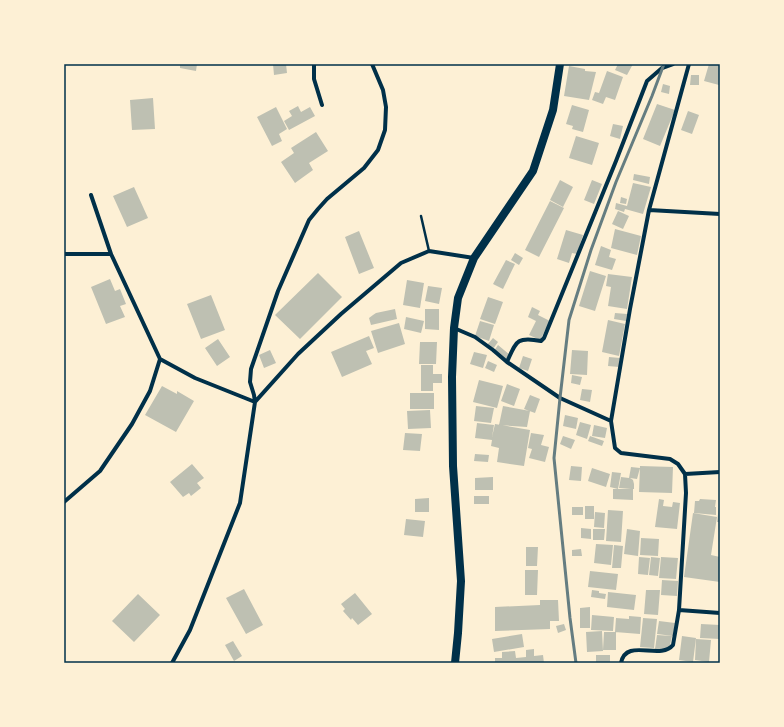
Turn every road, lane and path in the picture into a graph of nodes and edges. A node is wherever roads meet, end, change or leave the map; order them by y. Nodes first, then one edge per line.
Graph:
1 (314, 64) edge
2 (372, 64) edge
3 (560, 64) edge
4 (673, 64) edge
5 (689, 64) edge
6 (322, 105) dead end
7 (91, 195) dead end
8 (648, 210) junction
9 (720, 214) edge
10 (421, 216) dead end
11 (429, 251) junction
12 (64, 254) edge
13 (111, 254) junction
14 (474, 258) junction
15 (454, 328) junction
16 (160, 359) junction
17 (507, 362) junction
18 (255, 402) junction
19 (611, 421) junction
20 (720, 472) edge
21 (685, 474) junction
22 (64, 502) edge
23 (679, 610) junction
24 (720, 613) edge
25 (172, 663) edge
26 (455, 663) edge
27 (621, 663) edge

1 - 6 street
2 - 18 street
3 - 14 main road
4 - 17 street
5 - 8 street
7 - 13 street
8 - 9 street
8 - 19 street
10 - 11 lane
11 - 14 street
11 - 18 street
12 - 13 street
13 - 16 street
14 - 15 main road
15 - 17 street
15 - 26 main road
16 - 18 street
16 - 22 street
17 - 19 street
18 - 25 street
19 - 21 street
20 - 21 street
21 - 23 street
23 - 24 street
23 - 27 street

